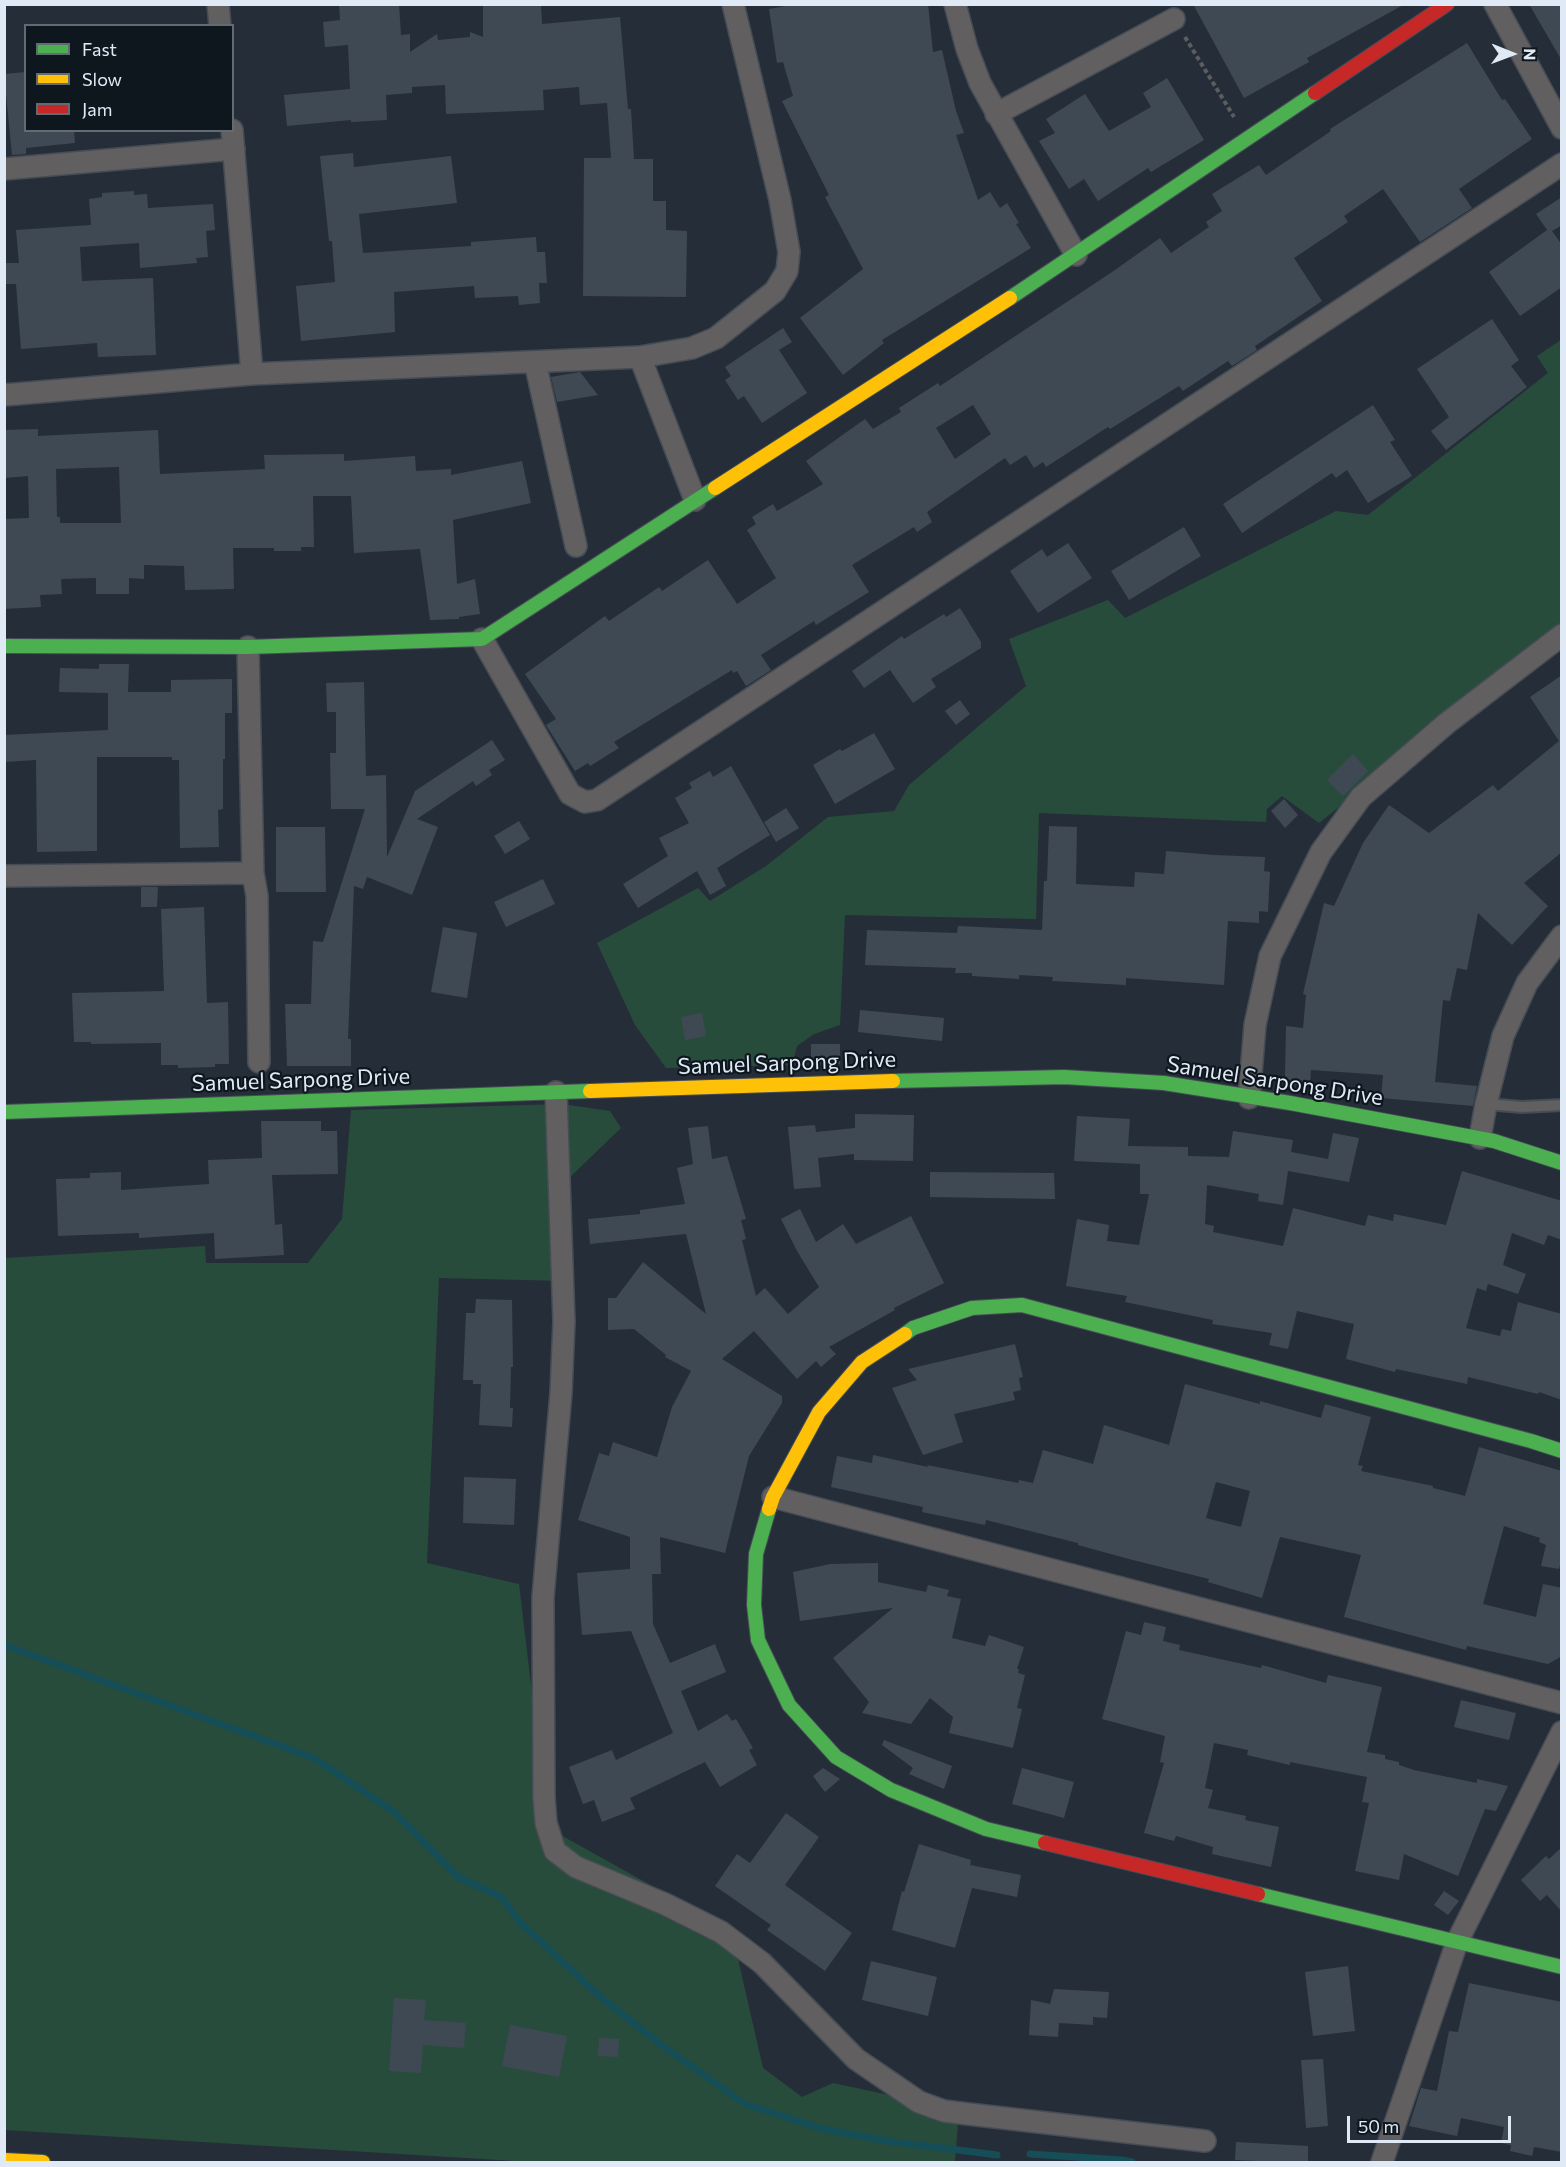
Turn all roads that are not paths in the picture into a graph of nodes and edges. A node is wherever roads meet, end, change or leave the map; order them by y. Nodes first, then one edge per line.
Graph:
1 (218, 4) edge
2 (733, 4) edge
3 (955, 4) edge
4 (1447, 4) edge
5 (1495, 4) edge
6 (1174, 19) road end
7 (220, 24) edge
8 (996, 114) junction
9 (1562, 129) edge
10 (232, 140) edge
11 (1562, 164) edge
12 (4, 169) edge
13 (1076, 255) junction
14 (639, 357) junction
15 (535, 362) junction
16 (252, 374) junction
17 (4, 395) edge
18 (695, 500) junction
19 (576, 546) dead end
20 (1562, 635) edge
21 (482, 639) junction
22 (4, 646) edge
23 (248, 647) junction
24 (253, 873) junction
25 (4, 876) edge
26 (1562, 936) edge
27 (259, 1062) dead end
28 (556, 1092) junction
29 (1249, 1098) junction
30 (1486, 1104) junction
31 (1562, 1105) edge
32 (4, 1112) edge
33 (1480, 1138) junction
34 (1562, 1163) edge
35 (1562, 1451) edge
36 (773, 1497) junction
37 (1562, 1703) edge
38 (1562, 1732) edge
39 (1457, 1942) junction
40 (1562, 1967) edge
41 (1205, 2141) dead end
42 (4, 2160) edge
43 (1386, 2162) edge
44 (43, 2163) edge

1 - 7 street
2 - 14 street
3 - 8 street
4 - 13 street
5 - 9 street
6 - 8 street
8 - 13 street
10 - 12 street
10 - 16 street
11 - 21 street
13 - 18 street
14 - 15 street
14 - 18 street
15 - 16 street
15 - 19 street
16 - 17 street
18 - 21 street
20 - 29 street
21 - 23 street
22 - 23 street
23 - 24 street
24 - 25 street
24 - 27 street
26 - 30 street
28 - 29 street, Samuel Sarpong Drive
28 - 32 street, Samuel Sarpong Drive
28 - 41 street
29 - 33 street, Samuel Sarpong Drive
30 - 31 lane
30 - 33 street
33 - 34 street, Samuel Sarpong Drive
35 - 36 street
36 - 37 street
36 - 39 street
38 - 39 street
39 - 40 street
39 - 43 street
42 - 44 street

